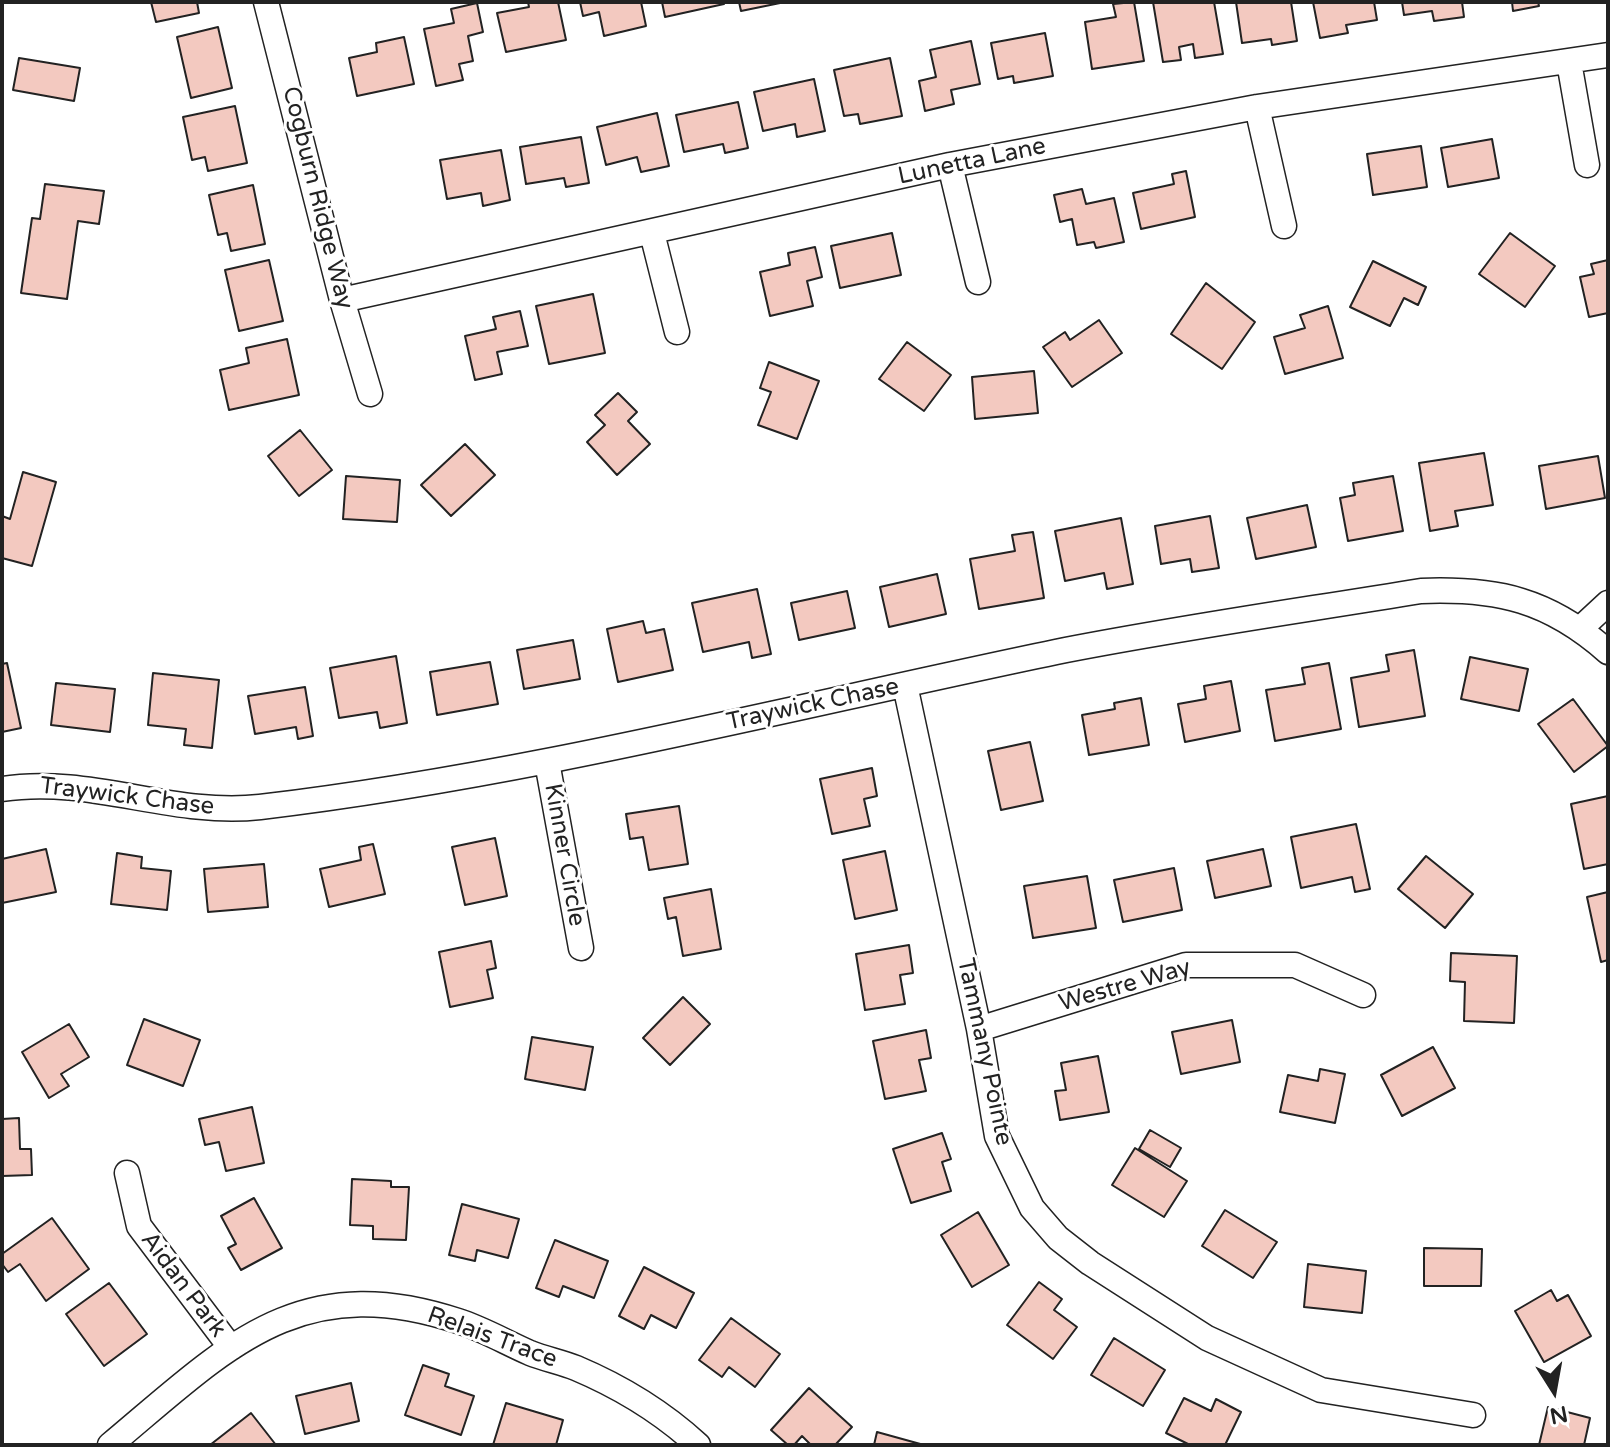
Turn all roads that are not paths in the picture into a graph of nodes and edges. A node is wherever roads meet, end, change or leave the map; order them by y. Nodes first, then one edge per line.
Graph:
1 (266, 2) edge
2 (1608, 55) edge
3 (1569, 62) junction
4 (1257, 107) junction
5 (950, 165) junction
6 (1587, 165) dead end
7 (1284, 226) dead end
8 (652, 233) junction
9 (978, 282) dead end
10 (342, 300) junction
11 (677, 332) dead end
12 (370, 394) dead end
13 (1608, 603) edge
14 (1581, 628) junction
15 (1608, 652) edge
16 (905, 685) junction
17 (547, 762) junction
18 (2, 789) edge
19 (581, 948) dead end
20 (1363, 995) dead end
21 (979, 1029) junction
22 (127, 1173) dead end
23 (231, 1348) junction
24 (1473, 1415) dead end
25 (112, 1444) edge
26 (698, 1445) edge

1 - 10 street, Cogburn Ridge Way
2 - 3 street, Lunetta Lane
3 - 4 street, Lunetta Lane
3 - 6 street
4 - 5 street, Lunetta Lane
4 - 7 street
5 - 8 street, Lunetta Lane
5 - 9 street
8 - 10 street, Lunetta Lane
8 - 11 street
10 - 12 street, Cogburn Ridge Way
13 - 14 street
14 - 15 street, Traywick Chase
14 - 16 street, Traywick Chase
16 - 17 street, Traywick Chase
16 - 21 street, Tammany Pointe
17 - 18 street, Traywick Chase
17 - 19 street, Kinner Circle
20 - 21 street, Westre Way
21 - 24 street, Tammany Pointe
22 - 23 street, Aidan Park
23 - 25 street, Relais Trace
23 - 26 street, Relais Trace

